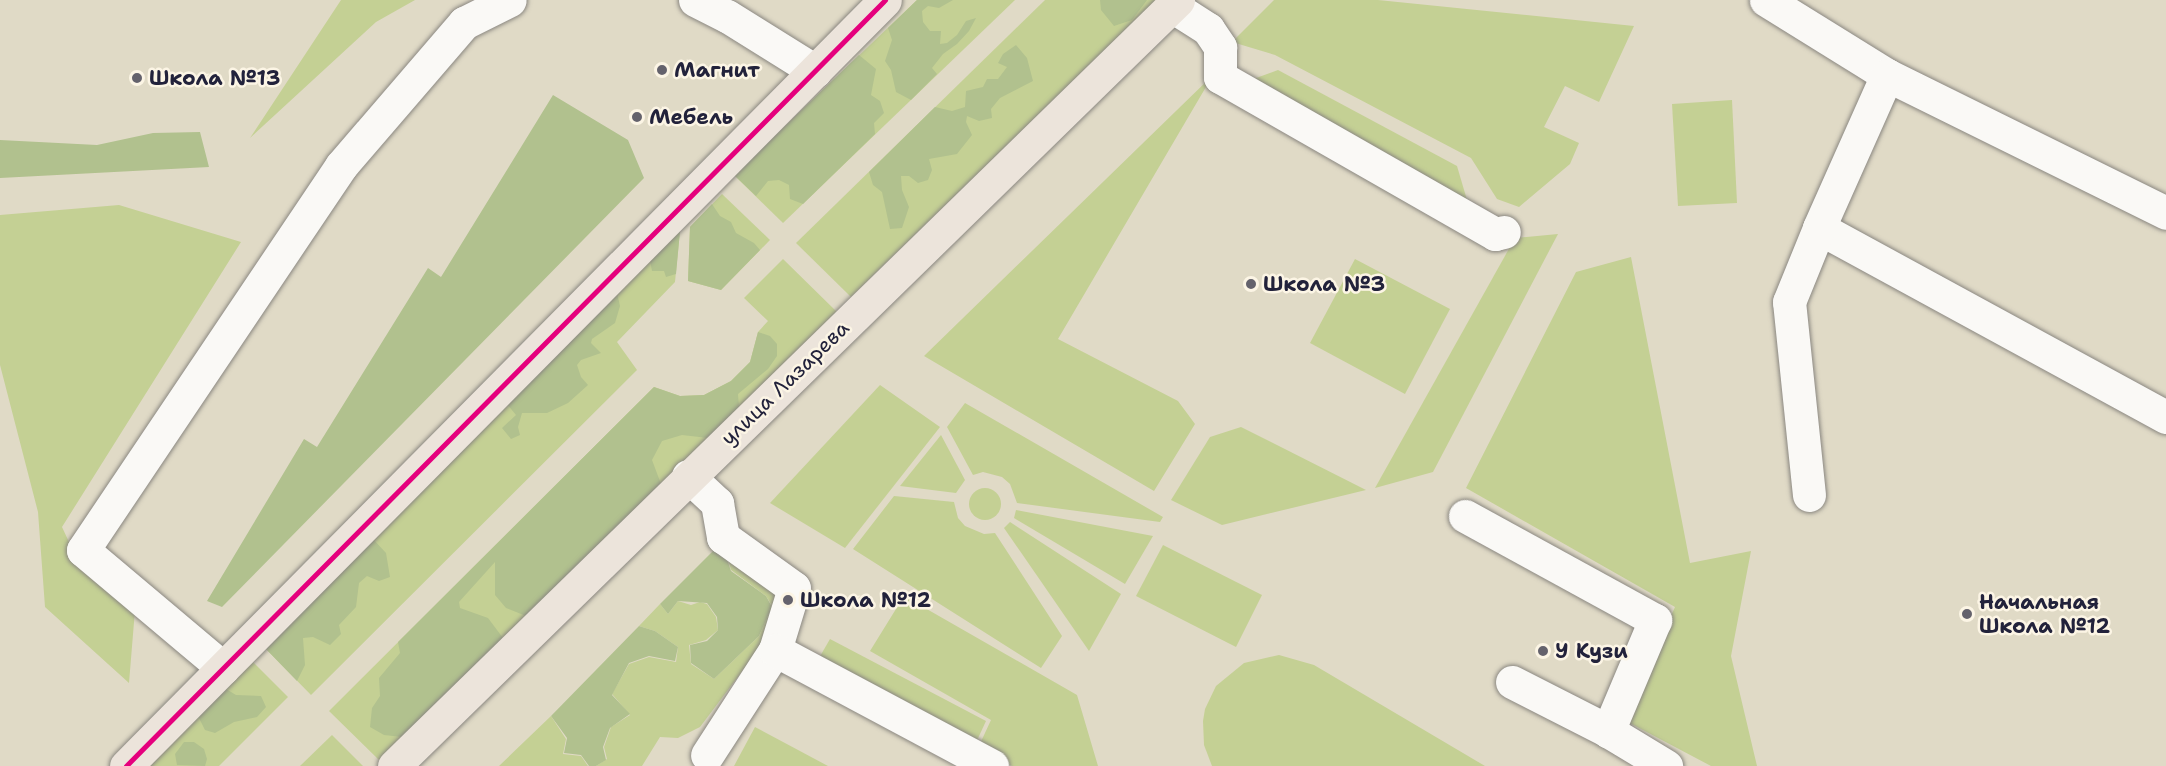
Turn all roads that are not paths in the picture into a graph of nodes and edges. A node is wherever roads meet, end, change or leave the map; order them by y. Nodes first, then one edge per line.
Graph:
1 (510, 0) edge
2 (694, 0) edge
3 (885, 0) edge
4 (1766, 0) edge
5 (1175, 3) edge
6 (816, 71) junction
7 (1887, 75) junction
8 (2166, 213) edge
9 (1819, 228) junction
10 (1504, 232) dead end
11 (2166, 417) edge
12 (688, 476) junction
13 (1809, 495) dead end
14 (1465, 516) dead end
15 (775, 650) junction
16 (223, 668) junction
17 (1512, 682) dead end
18 (1608, 731) junction
19 (707, 755) dead end
20 (126, 766) edge
21 (394, 766) edge
22 (992, 766) edge
23 (1666, 766) edge

1 - 16 street
2 - 6 street
3 - 6 main road
4 - 7 street
5 - 10 street
5 - 12 main road, улица Лазарева
6 - 16 main road
7 - 8 street
7 - 9 street
9 - 11 street
9 - 13 street
12 - 15 street
12 - 21 main road, улица Лазарева
14 - 18 street
15 - 19 street
15 - 22 street
16 - 20 main road
17 - 18 street
18 - 23 street

